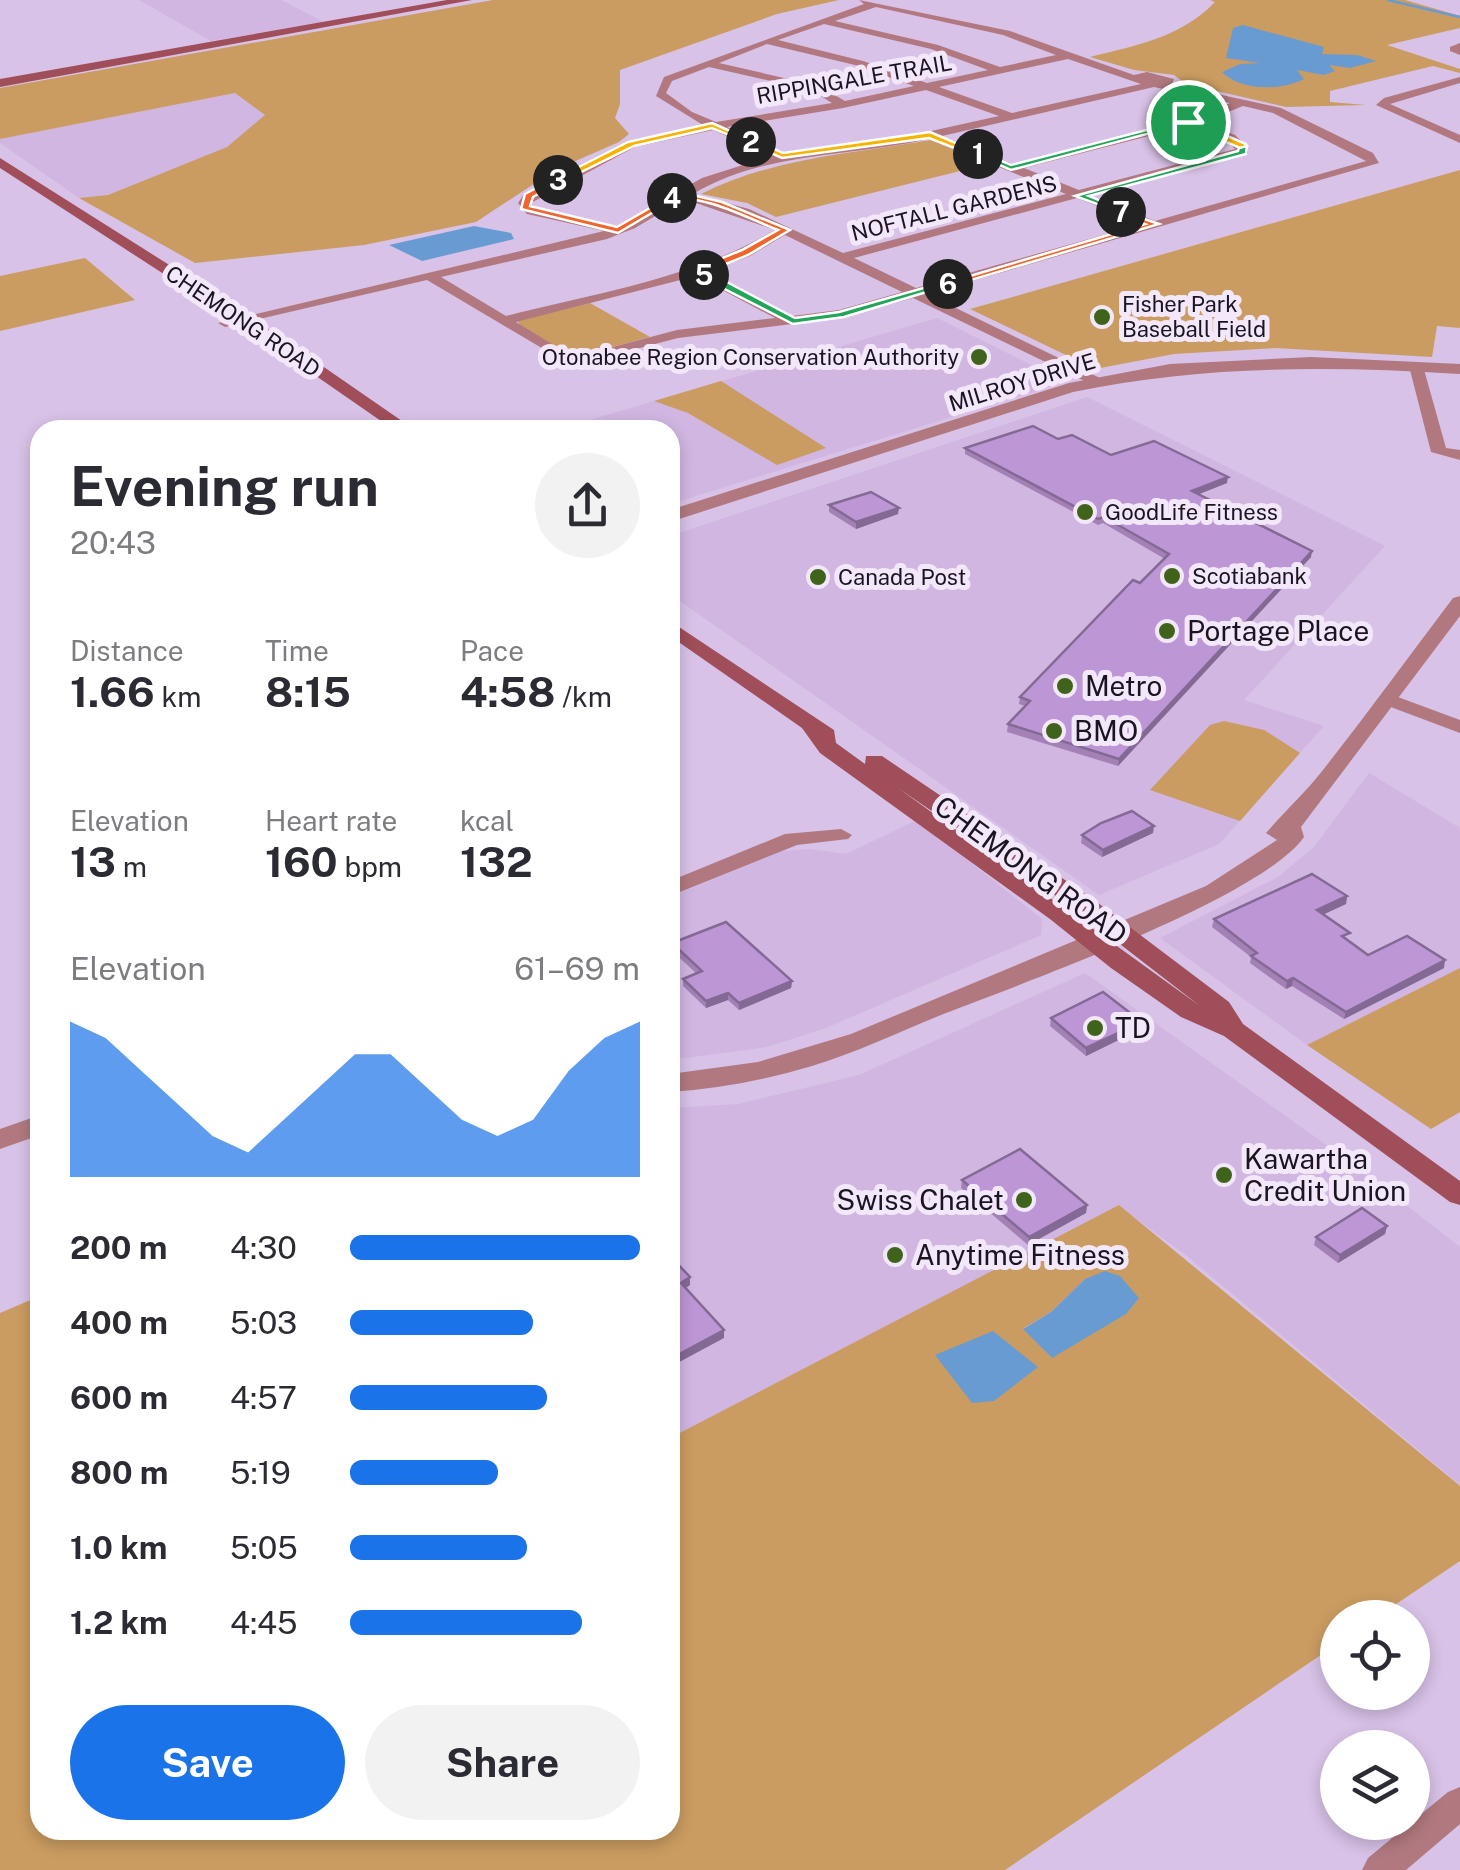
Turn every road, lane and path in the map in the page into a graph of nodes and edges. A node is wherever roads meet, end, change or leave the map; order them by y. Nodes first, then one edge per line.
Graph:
1 (466, 0) edge
2 (860, 0) edge
3 (875, 4) junction
4 (824, 22) junction
5 (766, 40) junction
6 (1070, 56) junction
7 (706, 63) junction
8 (1001, 71) junction
9 (1460, 80) edge
10 (1149, 81) junction
11 (0, 82) edge
12 (932, 86) junction
13 (1242, 102) junction
14 (843, 105) junction
15 (1010, 116) junction
16 (1188, 122) junction
17 (712, 126) junction
18 (930, 135) junction
19 (1460, 139) edge
20 (782, 156) junction
21 (0, 162) edge
22 (1011, 168) junction
23 (680, 194) junction
24 (1080, 196) junction
25 (1155, 224) junction
26 (618, 230) junction
27 (785, 230) junction
28 (842, 257) junction
29 (698, 271) junction
30 (431, 278) junction
31 (914, 293) junction
32 (504, 321) junction
33 (793, 321) junction
34 (239, 324) junction
35 (1416, 366) junction
36 (1460, 369) edge
37 (1097, 382) junction
38 (367, 420) edge
39 (390, 420) edge
40 (1460, 455) edge
41 (680, 513) edge
42 (1460, 602) edge
43 (680, 634) edge
44 (1386, 700) junction
45 (1460, 727) edge
46 (841, 836) dead end
47 (680, 885) edge
48 (1099, 932) junction
49 (680, 1081) edge
50 (30, 1128) edge
51 (0, 1140) edge
52 (1460, 1195) edge
53 (1460, 1802) edge
54 (1380, 1870) edge

1 - 11 main road
2 - 3 street
3 - 4 street
3 - 6 street
4 - 5 street
4 - 8 street
5 - 7 street
5 - 12 street
6 - 8 street, RIPPINGALE TRAIL
6 - 10 street
7 - 14 street
7 - 17 street
8 - 12 street, RIPPINGALE TRAIL
9 - 19 street
10 - 13 street
10 - 15 street
12 - 14 street, RIPPINGALE TRAIL
12 - 15 street
13 - 16 street
13 - 25 street
14 - 17 street, RIPPINGALE TRAIL
15 - 18 street
16 - 22 street
16 - 24 street, NOFTALL GARDENS
17 - 20 street
17 - 26 street, RIPPINGALE TRAIL
18 - 20 street
18 - 22 street
20 - 23 street
21 - 34 main road, CHEMONG ROAD
22 - 24 street
23 - 26 street
23 - 27 street
24 - 25 street
24 - 28 street, NOFTALL GARDENS
25 - 31 street
26 - 30 street
27 - 28 street
27 - 29 street
28 - 31 street
29 - 32 street
29 - 33 street
30 - 32 street
30 - 34 street
31 - 33 street
31 - 37 street
32 - 33 street
34 - 38 main road, CHEMONG ROAD
34 - 39 main road, CHEMONG ROAD
35 - 36 street, MILROY DRIVE
35 - 37 street, MILROY DRIVE
35 - 40 street
37 - 41 street, MILROY DRIVE
42 - 44 street
43 - 48 main road, CHEMONG ROAD
44 - 45 street
44 - 48 street
46 - 47 street
48 - 49 street
48 - 52 main road, CHEMONG ROAD
50 - 51 street
53 - 54 street

